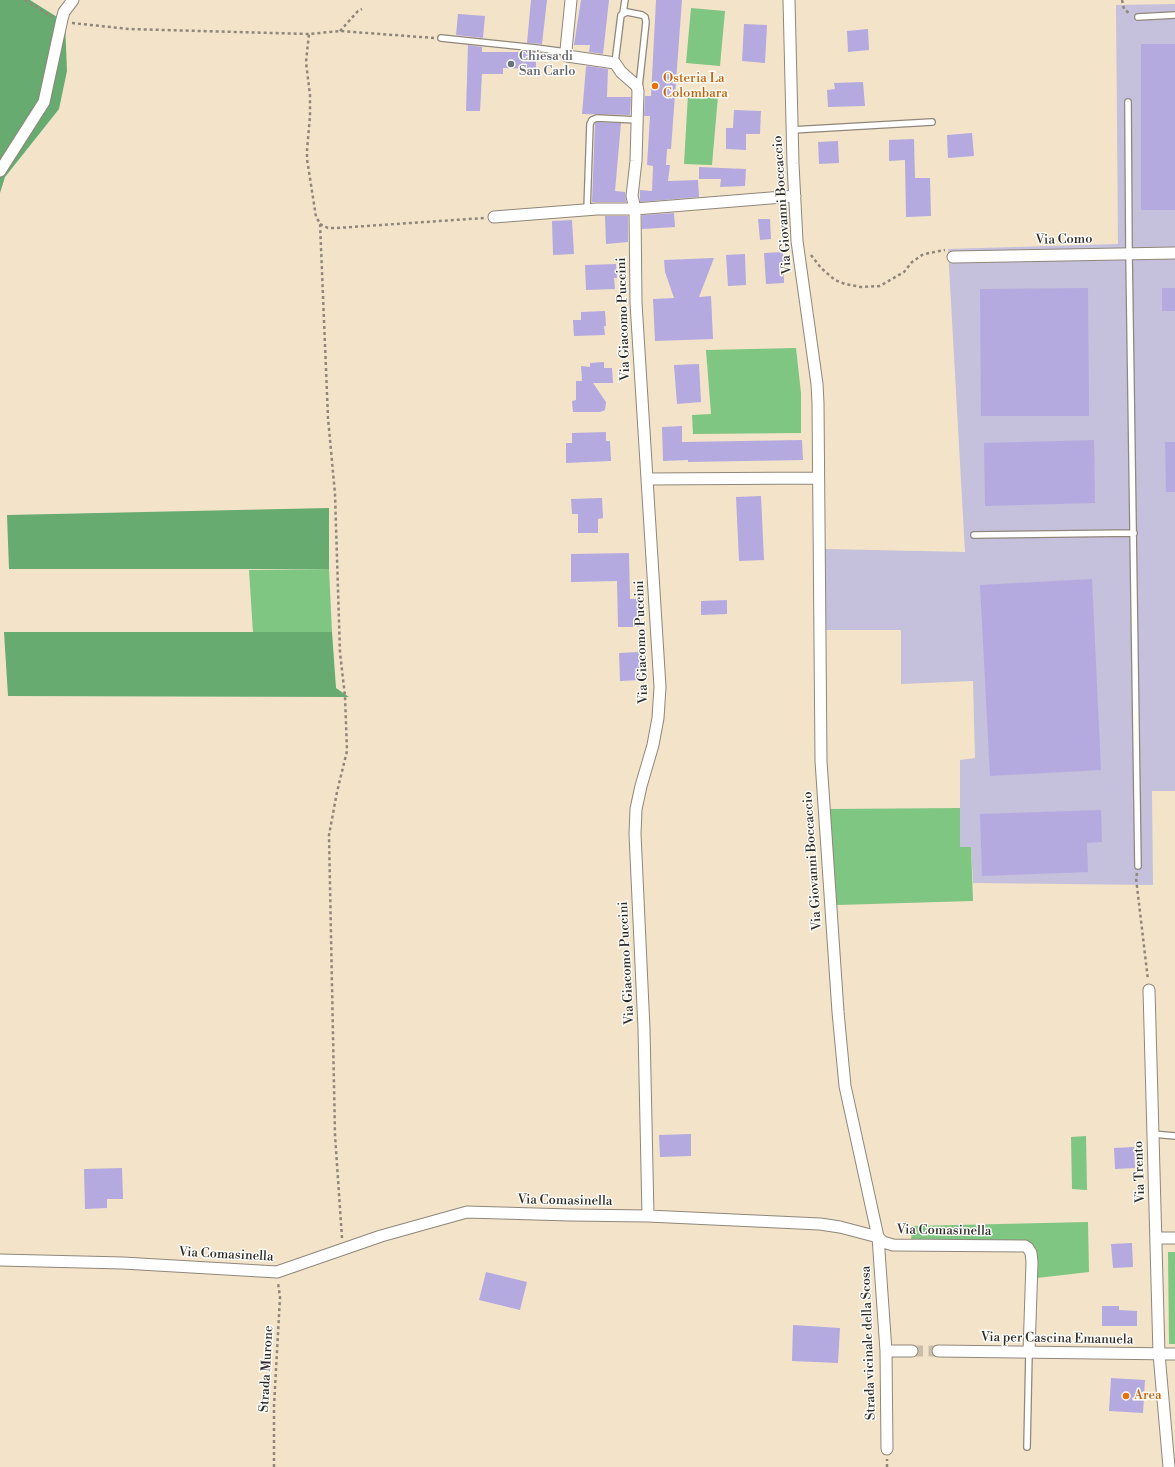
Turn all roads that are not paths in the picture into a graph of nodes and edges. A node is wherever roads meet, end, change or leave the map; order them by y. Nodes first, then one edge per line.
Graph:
1 (73, 0) edge
2 (571, 0) edge
3 (625, 0) edge
4 (789, 0) edge
5 (623, 13) junction
6 (1175, 15) edge
7 (1138, 17) road end
8 (441, 38) road end
9 (566, 52) junction
10 (615, 63) junction
11 (638, 91) junction
12 (1128, 102) dead end
13 (638, 120) junction
14 (932, 122) dead end
15 (792, 130) junction
16 (0, 171) edge
17 (795, 196) junction
18 (635, 209) junction
19 (587, 210) junction
20 (494, 217) road end
21 (1129, 253) junction
22 (1175, 253) edge
23 (956, 257) road end
24 (818, 478) junction
25 (647, 479) junction
26 (1134, 533) junction
27 (974, 535) dead end
28 (1138, 866) road end
29 (1149, 990) road end
30 (1153, 1134) junction
31 (1175, 1136) edge
32 (648, 1216) junction
33 (878, 1236) junction
34 (1156, 1238) junction
35 (1175, 1238) edge
36 (0, 1260) edge
37 (886, 1351) junction
38 (912, 1351) tunnel mouth
39 (938, 1351) tunnel mouth
40 (1029, 1352) junction
41 (1159, 1354) junction
42 (1175, 1354) edge
43 (1027, 1447) dead end
44 (887, 1449) dead end
45 (1169, 1467) edge

1 - 16 street
2 - 9 street
3 - 5 lane
4 - 15 street, Via Giovanni Boccaccio
5 - 10 lane
5 - 11 lane
6 - 7 lane
8 - 9 lane
9 - 10 street
10 - 11 street
11 - 13 street, Via Giacomo Puccini
12 - 21 lane
13 - 18 street, Via Giacomo Puccini
13 - 19 lane
14 - 15 lane
15 - 17 street, Via Giovanni Boccaccio
17 - 18 street
17 - 24 street, Via Giovanni Boccaccio
18 - 19 street
18 - 25 street, Via Giacomo Puccini
19 - 20 street
21 - 22 street, Via Como
21 - 23 street, Via Como
21 - 26 lane
24 - 25 street
24 - 33 street, Via Giovanni Boccaccio
25 - 32 street, Via Giacomo Puccini
26 - 27 lane
26 - 28 lane
29 - 30 street, Via Trento
30 - 31 lane
30 - 34 street, Via Trento
32 - 33 street, Via Comasinella
32 - 36 street, Via Comasinella
33 - 37 street, Strada vicinale della Scosa
33 - 40 street, Via Comasinella
34 - 35 street
34 - 41 street, Via Trento
37 - 38 street
37 - 44 street, Strada vicinale della Scosa
39 - 40 street, Via per Cascina Emanuela
40 - 41 street, Via per Cascina Emanuela
40 - 43 lane
41 - 42 street, Via per Cascina Emanuela
41 - 45 street, Via Trento

